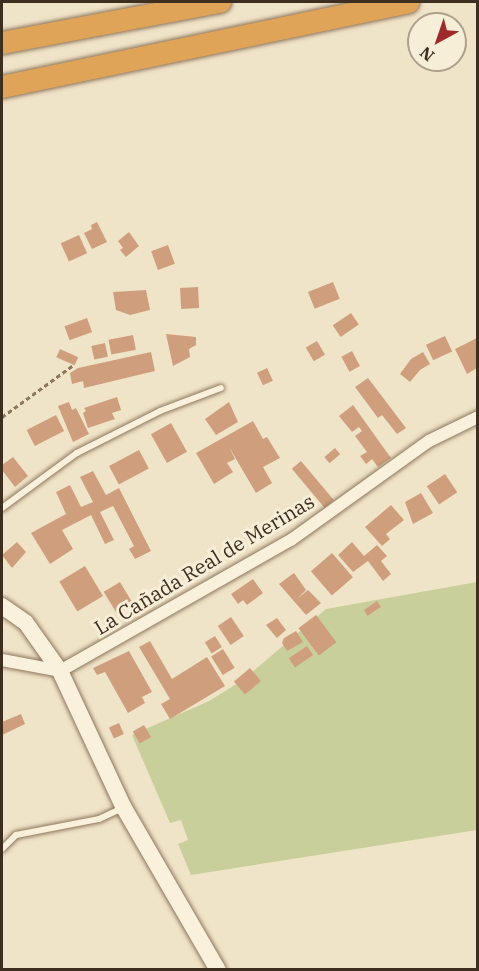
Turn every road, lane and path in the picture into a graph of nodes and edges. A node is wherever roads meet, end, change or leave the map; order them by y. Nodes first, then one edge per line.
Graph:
1 (220, 2) edge
2 (408, 2) edge
3 (2, 43) edge
4 (2, 87) edge
5 (72, 366) dead end
6 (221, 388) dead end
7 (2, 417) edge
8 (477, 417) edge
9 (2, 508) edge
10 (2, 606) edge
11 (2, 660) edge
12 (60, 671) junction
13 (123, 808) junction
14 (2, 849) edge
15 (218, 969) edge

1 - 3 highway
2 - 4 highway
5 - 7 path
6 - 9 lane
8 - 12 street, La Cañada Real de Merinas
10 - 12 main road
11 - 12 street
12 - 13 main road
13 - 14 lane
13 - 15 main road

